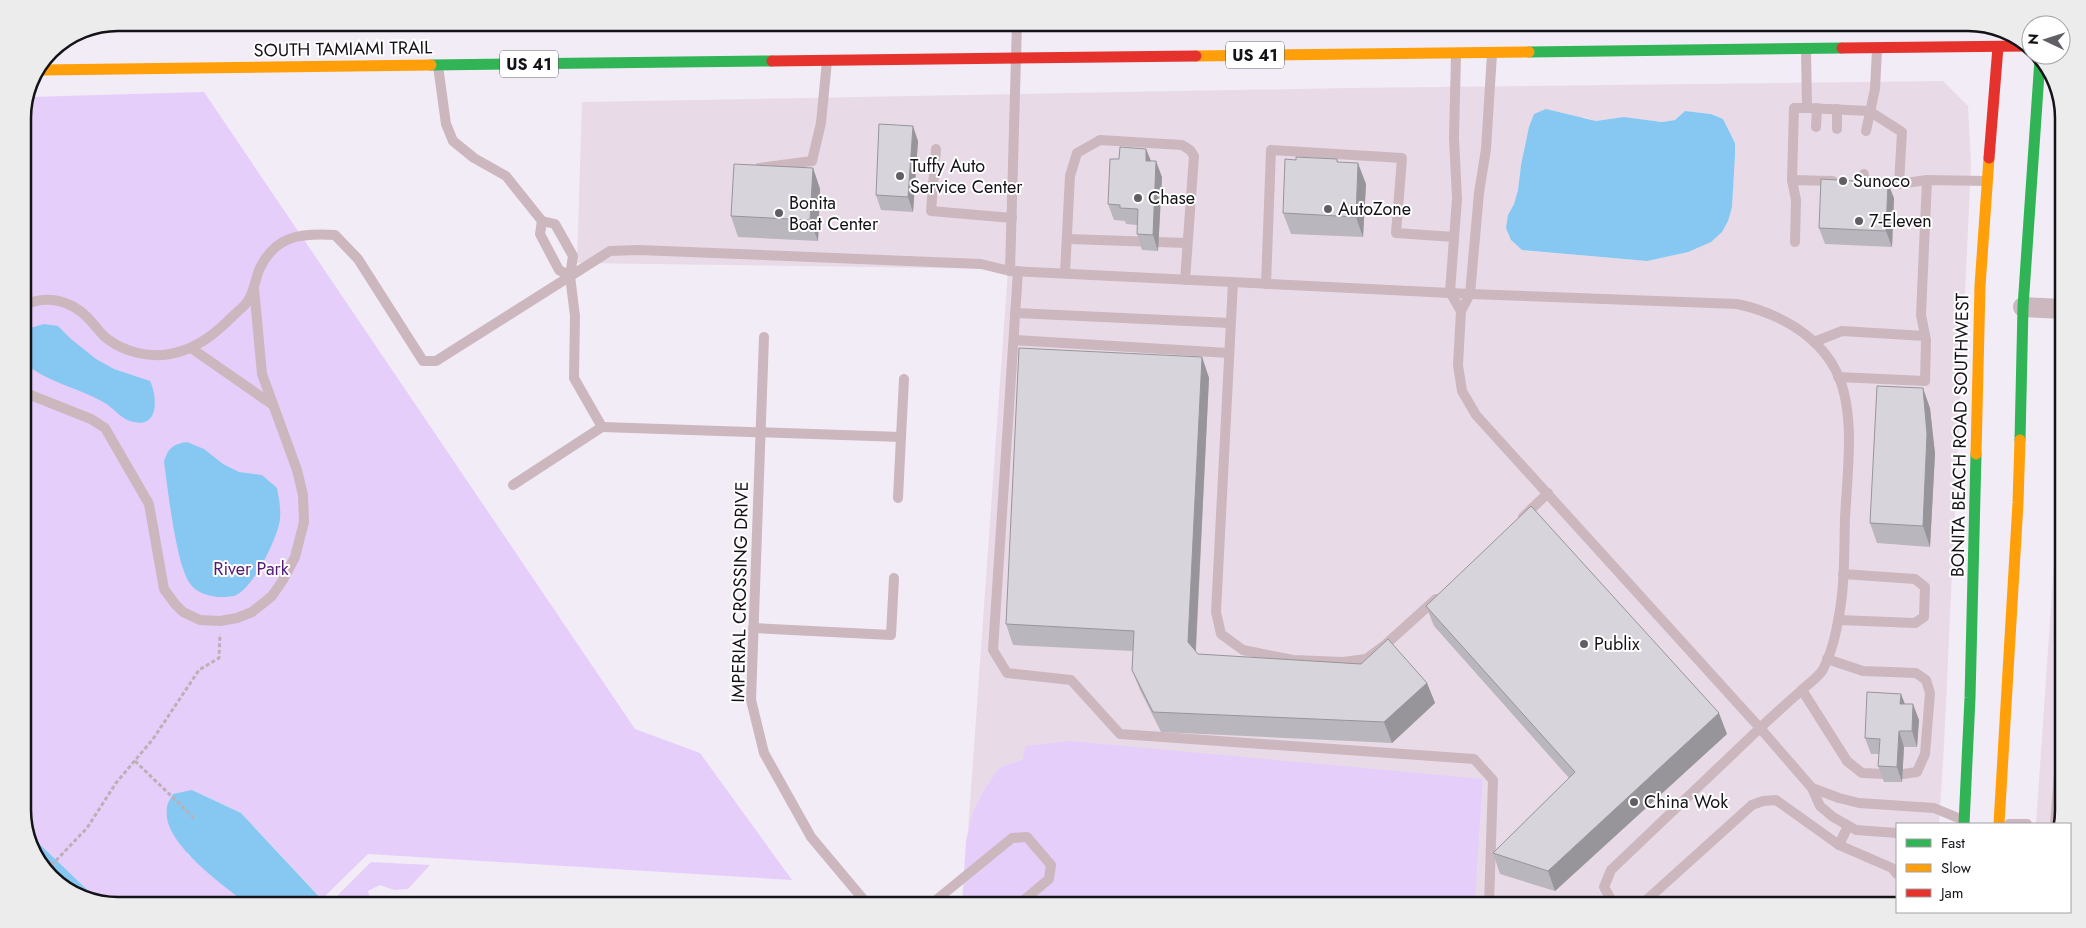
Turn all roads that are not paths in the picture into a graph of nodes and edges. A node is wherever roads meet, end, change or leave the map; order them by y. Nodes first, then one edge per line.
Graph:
1 (1017, 31) edge
2 (1998, 42) junction
3 (2013, 44) edge
4 (1806, 48) junction
5 (1877, 49) junction
6 (1492, 53) junction
7 (1456, 54) junction
8 (1017, 57) junction
9 (827, 60) junction
10 (438, 65) junction
11 (2039, 69) edge
12 (46, 70) edge
13 (1812, 108) junction
14 (1838, 109) junction
15 (1869, 111) junction
16 (1816, 127) dead end
17 (1838, 129) dead end
18 (1866, 131) dead end
19 (936, 149) dead end
20 (746, 169) edge
21 (1792, 180) junction
22 (1852, 180) edge
23 (1927, 180) junction
24 (1987, 181) junction
25 (1012, 218) junction
26 (542, 221) junction
27 (1454, 237) junction
28 (1066, 239) junction
29 (1795, 242) dead end
30 (1188, 243) junction
31 (1014, 271) junction
32 (1065, 273) junction
33 (570, 276) junction
34 (1185, 280) junction
35 (1233, 282) junction
36 (254, 284) junction
37 (1266, 284) junction
38 (1450, 292) junction
39 (1470, 294) junction
40 (31, 302) edge
41 (2023, 306) junction
42 (2055, 308) edge
43 (1461, 311) junction
44 (1015, 313) junction
45 (1230, 323) junction
46 (1925, 336) junction
47 (764, 337) dead end
48 (1014, 340) junction
49 (1814, 342) junction
50 (191, 348) junction
51 (1229, 353) junction
52 (1838, 377) junction
53 (904, 379) dead end
54 (31, 395) edge
55 (273, 405) junction
56 (602, 427) junction
57 (760, 432) junction
58 (901, 437) junction
59 (513, 485) dead end
60 (1548, 493) junction
61 (898, 498) dead end
62 (1517, 522) edge
63 (1843, 574) junction
64 (894, 578) dead end
65 (1442, 593) edge
66 (1839, 620) junction
67 (753, 628) junction
68 (1827, 659) junction
69 (1802, 690) junction
70 (1760, 728) junction
71 (1884, 774) edge
72 (1903, 774) dead end
73 (1812, 788) junction
74 (1972, 823) edge
75 (1999, 823) edge
76 (1848, 826) junction
77 (1896, 833) edge
78 (1839, 845) junction
79 (1896, 873) edge
80 (861, 897) edge
81 (941, 897) edge
82 (1028, 897) edge
83 (1490, 897) edge
84 (1608, 897) edge
85 (1651, 897) edge

1 - 8 lane
2 - 3 main road, SOUTH TAMIAMI TRAIL / US 41
2 - 5 main road, SOUTH TAMIAMI TRAIL / US 41
2 - 24 main road, BONITA BEACH ROAD SOUTHWEST
4 - 5 main road, SOUTH TAMIAMI TRAIL / US 41
4 - 6 main road, SOUTH TAMIAMI TRAIL / US 41
4 - 13 lane
5 - 15 lane
6 - 7 main road, SOUTH TAMIAMI TRAIL / US 41
6 - 39 lane
7 - 8 main road, SOUTH TAMIAMI TRAIL / US 41
7 - 27 lane
8 - 9 main road, SOUTH TAMIAMI TRAIL / US 41
8 - 25 lane
9 - 10 main road, SOUTH TAMIAMI TRAIL / US 41
9 - 20 lane
10 - 12 main road, SOUTH TAMIAMI TRAIL / US 41
10 - 26 lane
11 - 41 main road
13 - 14 lane
13 - 16 lane
13 - 21 lane
14 - 15 lane
14 - 17 lane
15 - 18 lane
15 - 23 lane
19 - 25 lane
21 - 22 lane
21 - 29 lane
23 - 24 lane
23 - 46 lane
24 - 74 main road, BONITA BEACH ROAD SOUTHWEST
25 - 31 lane
26 - 33 lane
26 - 33 lane
27 - 37 lane
27 - 38 lane
28 - 30 lane
28 - 30 lane
28 - 32 lane
30 - 34 lane
31 - 32 lane
31 - 33 lane
31 - 44 lane
32 - 34 lane
33 - 36 lane
33 - 56 lane
34 - 35 lane
35 - 37 lane
35 - 45 lane
36 - 50 lane
36 - 55 lane
37 - 38 lane
38 - 39 lane
38 - 43 lane
39 - 43 lane
39 - 49 lane
40 - 50 lane
41 - 42 street
41 - 75 main road
43 - 60 lane
44 - 45 lane
44 - 48 lane
45 - 51 lane
46 - 49 lane
46 - 52 lane
47 - 57 lane, IMPERIAL CROSSING DRIVE
48 - 51 lane
48 - 83 lane
49 - 52 lane
50 - 55 lane
51 - 65 lane
52 - 63 lane
53 - 58 lane
54 - 55 lane
56 - 57 lane
56 - 59 lane
57 - 58 lane
57 - 67 lane, IMPERIAL CROSSING DRIVE
58 - 61 lane
60 - 62 lane
60 - 70 lane
63 - 66 lane
63 - 66 lane
64 - 67 lane
66 - 68 lane
67 - 80 lane, IMPERIAL CROSSING DRIVE
68 - 69 lane
68 - 72 lane
69 - 70 lane
69 - 71 lane
70 - 73 lane
70 - 84 lane
73 - 74 lane
73 - 76 lane
76 - 77 lane
76 - 78 lane
78 - 79 lane
78 - 85 lane
81 - 82 lane

